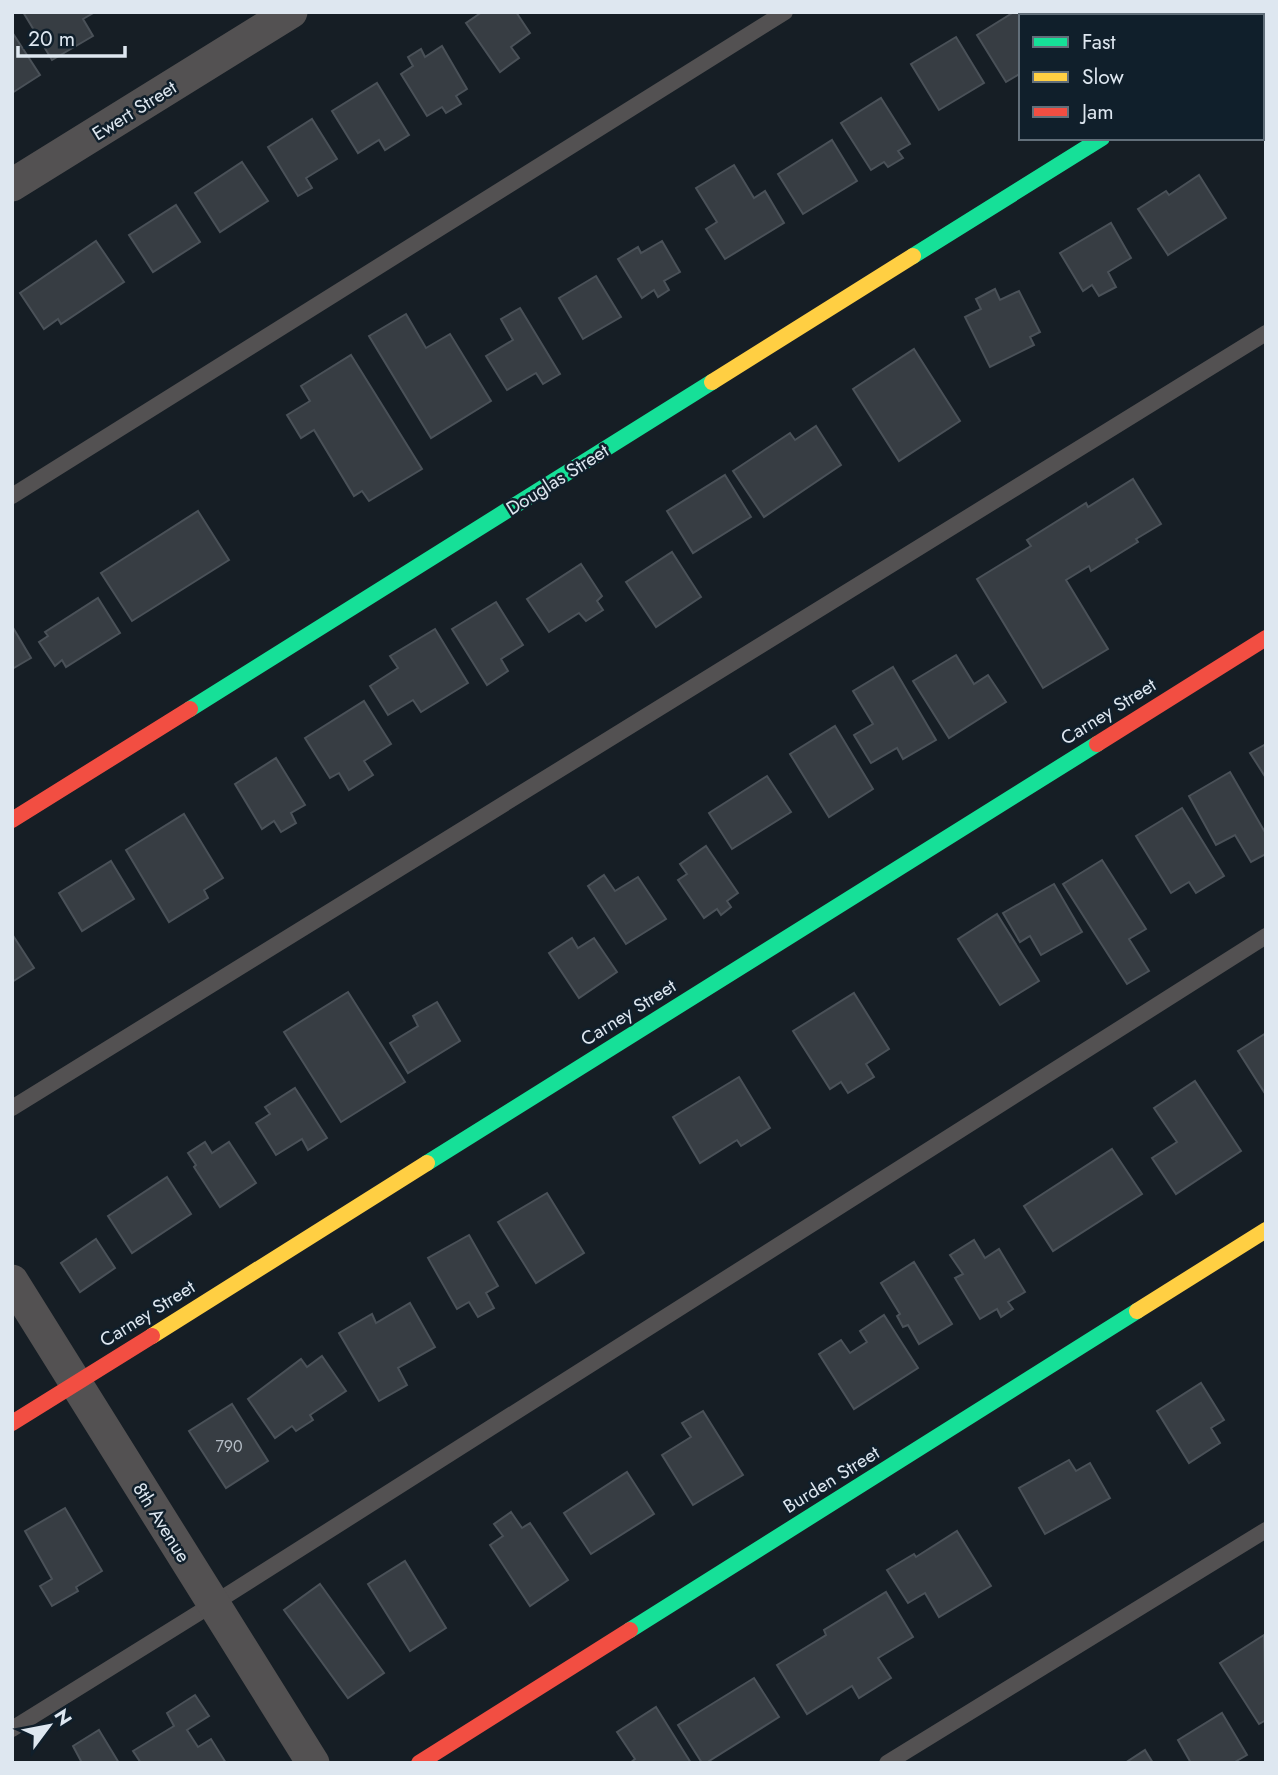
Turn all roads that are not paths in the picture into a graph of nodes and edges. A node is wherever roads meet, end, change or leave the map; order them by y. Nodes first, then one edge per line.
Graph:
1 (291, 12) edge
2 (785, 12) edge
3 (1099, 140) edge
4 (12, 185) edge
5 (1266, 333) edge
6 (12, 496) edge
7 (1266, 638) edge
8 (12, 820) edge
9 (1266, 936) edge
10 (12, 1108) edge
11 (1266, 1230) edge
12 (12, 1280) edge
13 (76, 1382) junction
14 (12, 1423) edge
15 (1266, 1530) edge
16 (213, 1604) junction
17 (12, 1729) edge
18 (313, 1763) edge
19 (419, 1763) edge
20 (887, 1763) edge

1 - 4 street, Ewert Street
2 - 6 lane
3 - 8 street, Douglas Street
5 - 10 lane
7 - 13 street, Carney Street
9 - 16 lane
11 - 19 street, Burden Street
12 - 13 street, 8th Avenue
13 - 14 street, Carney Street
13 - 16 street, 8th Avenue
15 - 20 lane
16 - 17 lane
16 - 18 street, 8th Avenue

